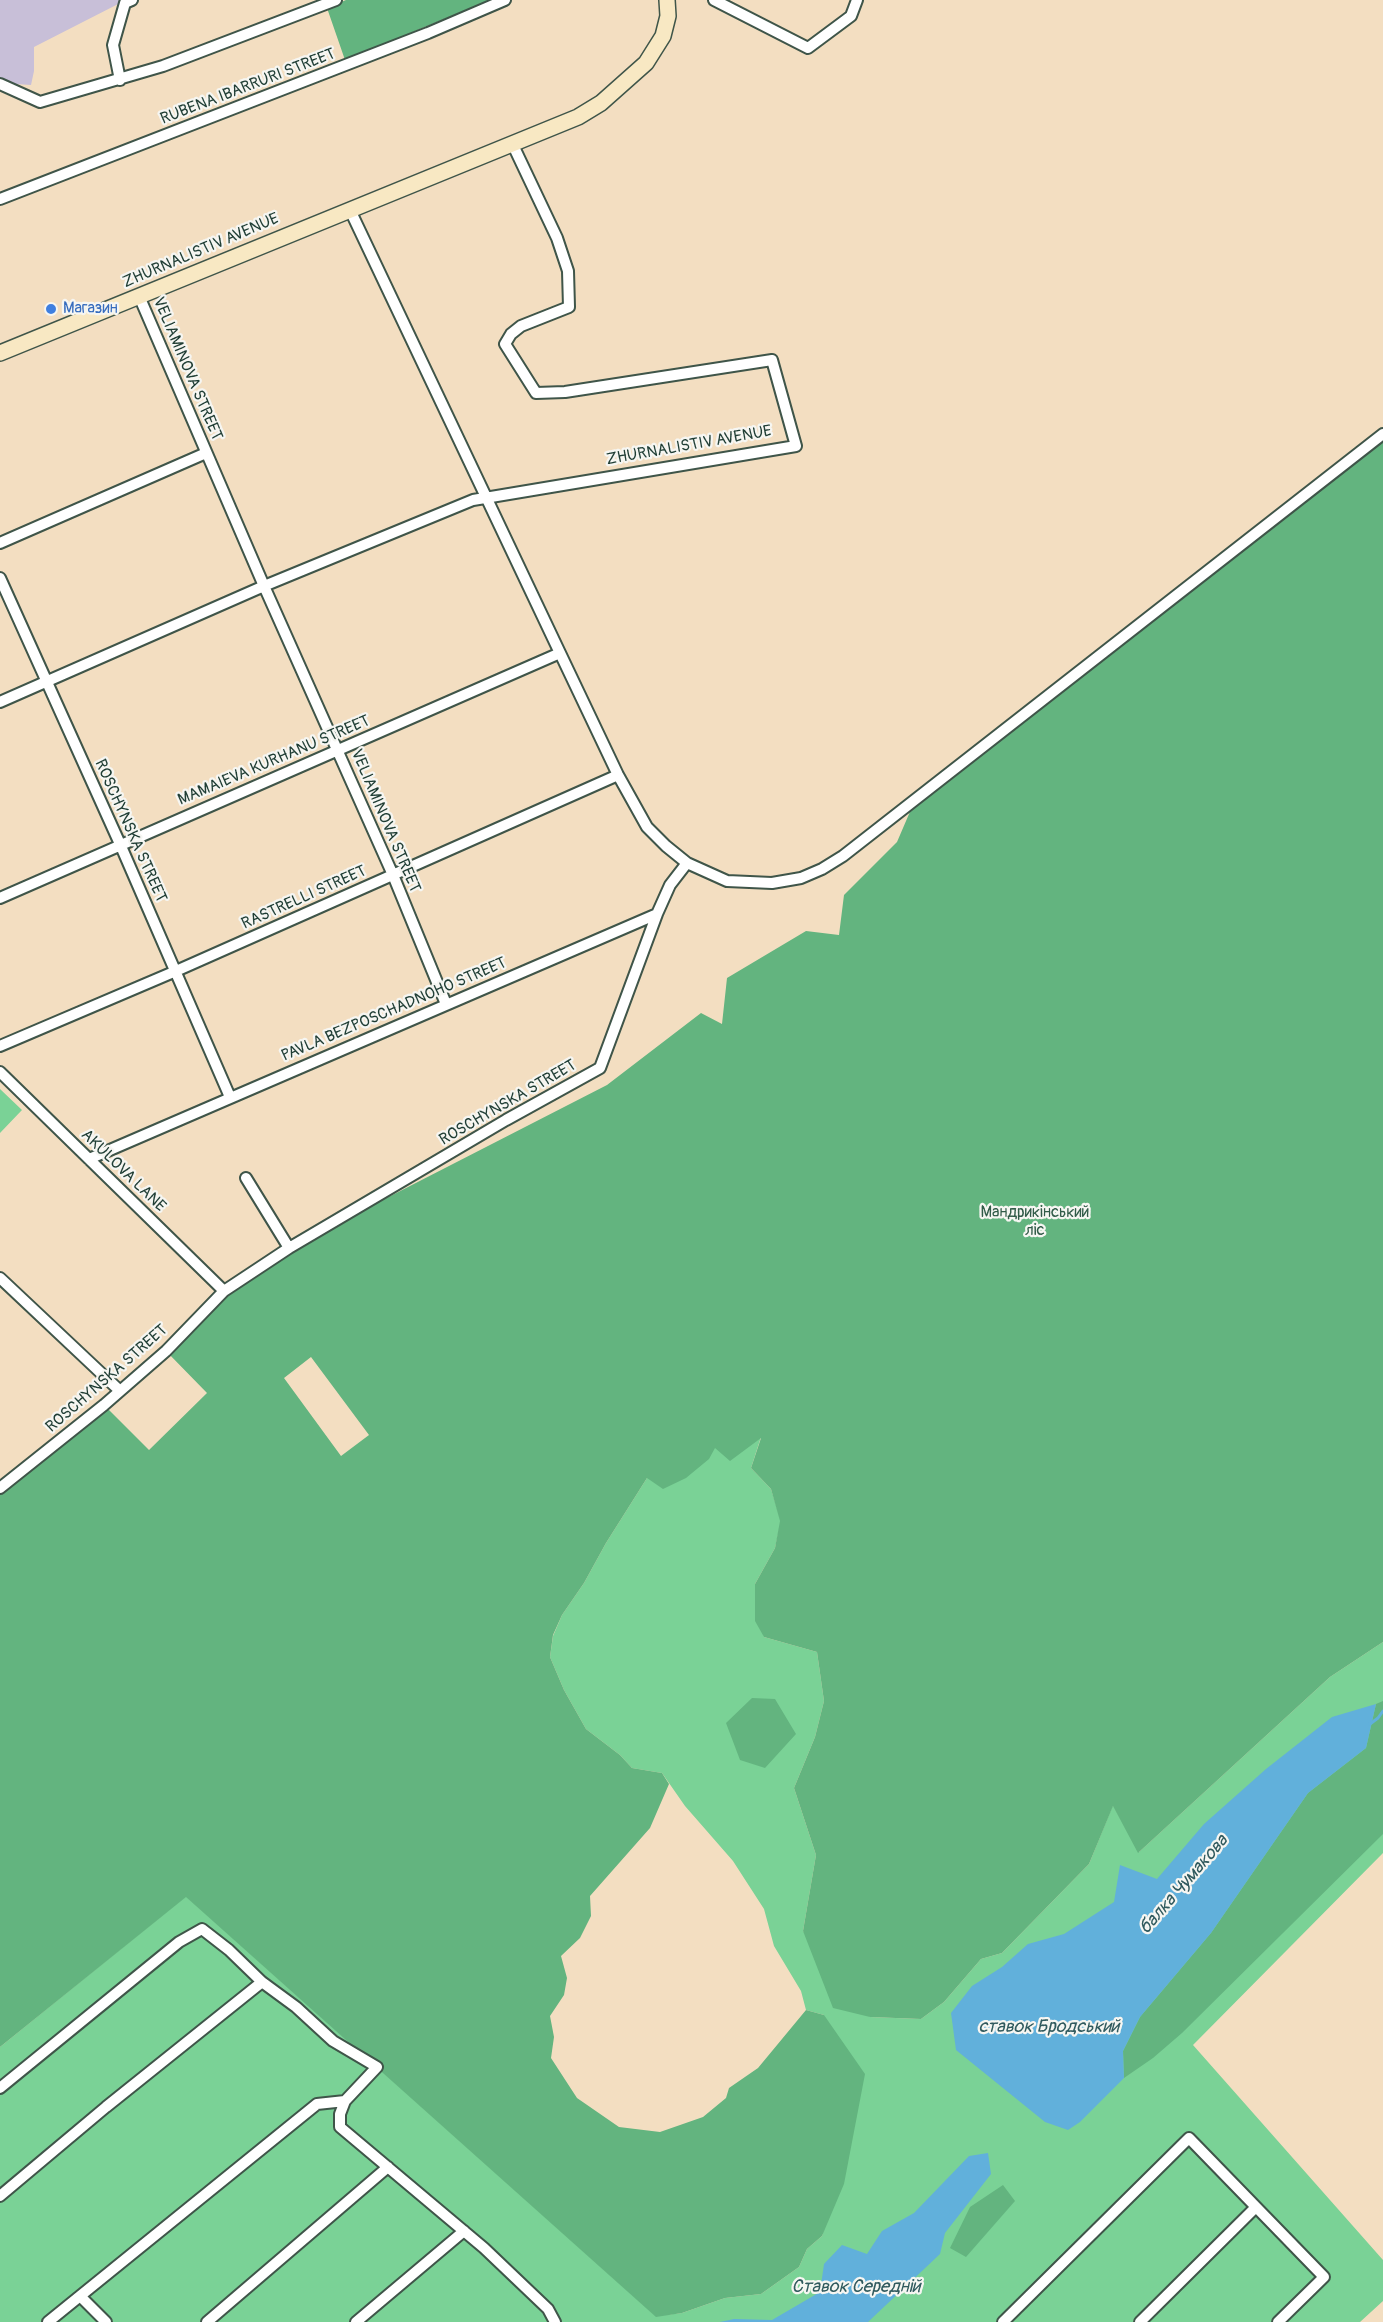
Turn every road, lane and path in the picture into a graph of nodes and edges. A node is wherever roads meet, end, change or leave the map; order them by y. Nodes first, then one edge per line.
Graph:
1 (132, 0) edge
2 (336, 0) edge
3 (505, 0) edge
4 (667, 0) edge
5 (714, 0) edge
6 (857, 0) edge
7 (120, 80) junction
8 (0, 84) edge
9 (512, 143) junction
10 (0, 199) edge
11 (350, 210) junction
12 (139, 296) junction
13 (0, 353) edge
14 (1383, 434) edge
15 (206, 453) junction
16 (488, 498) junction
17 (0, 543) edge
18 (0, 578) edge
19 (264, 586) junction
20 (560, 653) junction
21 (47, 683) junction
22 (0, 702) edge
23 (338, 750) junction
24 (618, 774) junction
25 (120, 844) junction
26 (687, 863) junction
27 (393, 875) junction
28 (0, 897) edge
29 (657, 914) junction
30 (176, 972) junction
31 (446, 1004) junction
32 (0, 1046) edge
33 (0, 1072) edge
34 (230, 1097) junction
35 (89, 1159) junction
36 (246, 1178) dead end
37 (289, 1248) junction
38 (0, 1278) edge
39 (224, 1291) junction
40 (119, 1390) junction
41 (0, 1488) edge
42 (262, 1982) junction
43 (0, 2088) edge
44 (345, 2101) junction
45 (388, 2167) junction
46 (0, 2196) edge
47 (1256, 2207) junction
48 (464, 2231) junction
49 (80, 2296) junction
50 (48, 2322) edge
51 (106, 2322) edge
52 (207, 2322) edge
53 (356, 2322) edge
54 (555, 2322) edge
55 (1003, 2322) edge
56 (1140, 2322) edge
57 (1278, 2322) edge

1 - 7 street
2 - 7 street
3 - 10 street, RUBENA IBARRURI STREET
4 - 9 main road, ZHURNALISTIV AVENUE
5 - 6 street
7 - 8 street
9 - 11 main road, ZHURNALISTIV AVENUE
9 - 16 street, ZHURNALISTIV AVENUE
11 - 12 main road, ZHURNALISTIV AVENUE
11 - 16 street
12 - 13 main road, ZHURNALISTIV AVENUE
12 - 15 street, VELIAMINOVA STREET
14 - 26 street
15 - 17 street
15 - 19 street, VELIAMINOVA STREET
16 - 19 street
16 - 20 street
18 - 21 street, ROSCHYNSKA STREET
19 - 21 street
19 - 23 street, VELIAMINOVA STREET
20 - 23 street, MAMAIEVA KURHANU STREET
20 - 24 street
21 - 22 street
21 - 25 street, ROSCHYNSKA STREET
23 - 25 street, MAMAIEVA KURHANU STREET
23 - 27 street, VELIAMINOVA STREET
24 - 26 street
24 - 27 street, RASTRELLI STREET
25 - 28 street, MAMAIEVA KURHANU STREET
25 - 30 street, ROSCHYNSKA STREET
26 - 29 street
27 - 30 street, RASTRELLI STREET
27 - 31 street, VELIAMINOVA STREET
29 - 31 street, PAVLA BEZPOSCHADNOHO STREET
29 - 37 street, ROSCHYNSKA STREET
30 - 32 street, RASTRELLI STREET
30 - 34 street, ROSCHYNSKA STREET
31 - 34 street, PAVLA BEZPOSCHADNOHO STREET
33 - 35 street, AKULOVA LANE
34 - 35 street, PAVLA BEZPOSCHADNOHO STREET
35 - 39 street, AKULOVA LANE
36 - 37 street
37 - 39 street, ROSCHYNSKA STREET
38 - 40 street
39 - 40 street, ROSCHYNSKA STREET
40 - 41 street, ROSCHYNSKA STREET
42 - 43 street
42 - 44 street
42 - 46 street
44 - 45 street
44 - 49 street
45 - 48 street
45 - 52 street
47 - 55 street
47 - 56 street
47 - 57 street
48 - 53 street
48 - 54 street
49 - 50 street
49 - 51 street

